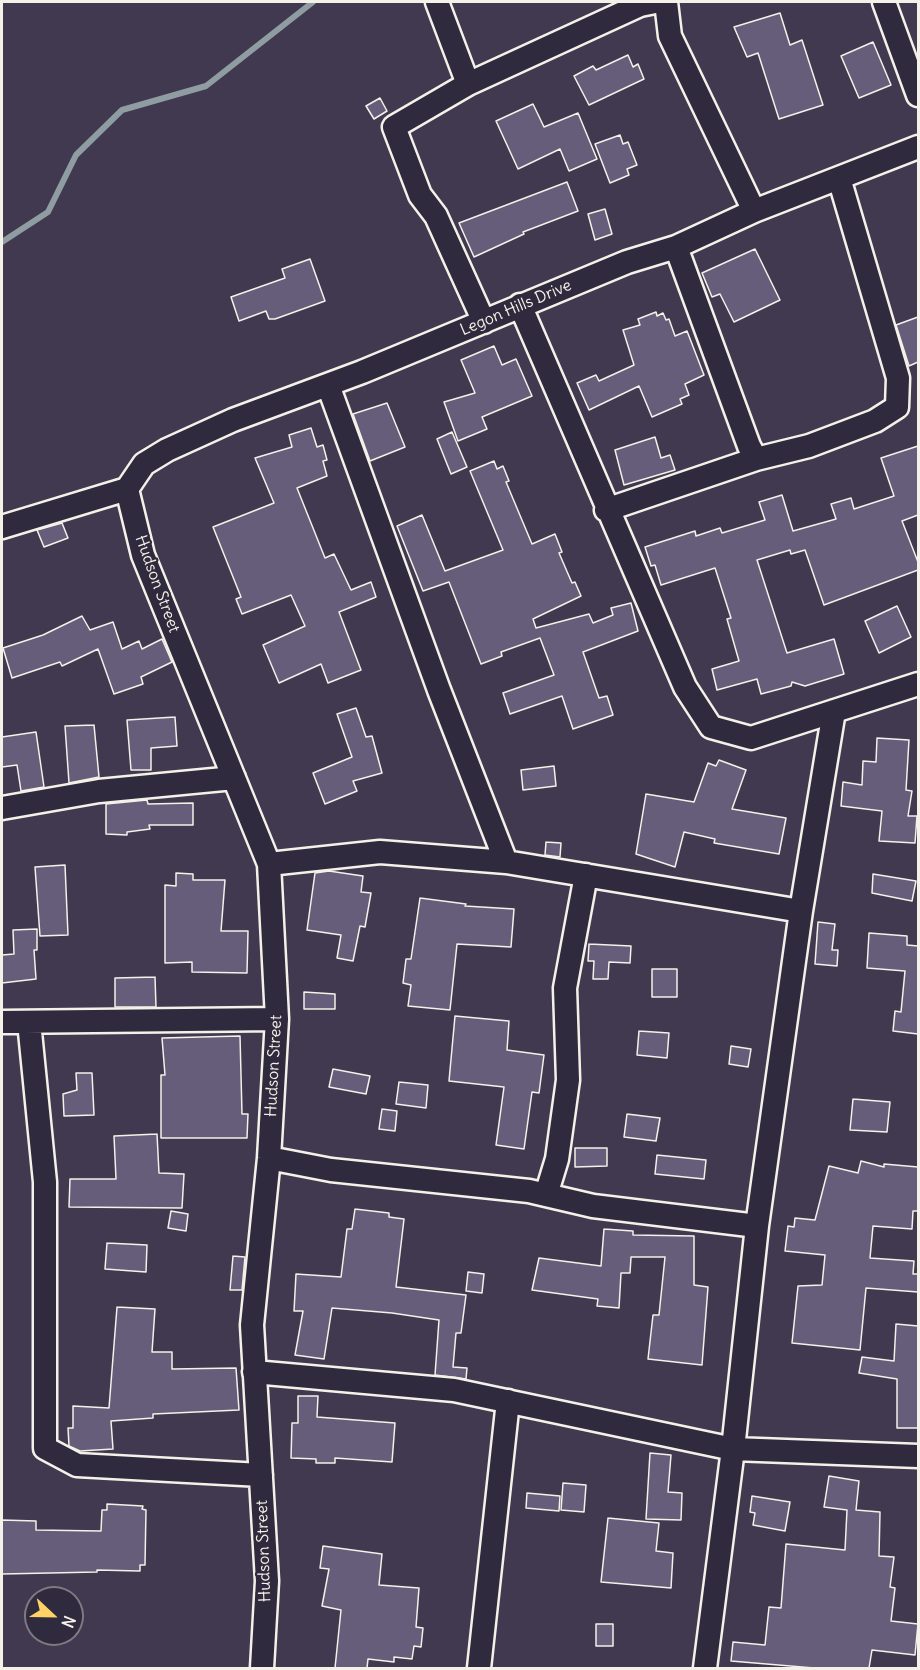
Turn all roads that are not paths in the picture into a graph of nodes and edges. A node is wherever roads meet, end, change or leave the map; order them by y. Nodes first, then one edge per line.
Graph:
1 (437, 2) edge
2 (655, 2) edge
3 (666, 2) edge
4 (884, 2) edge
5 (468, 84) junction
6 (918, 96) edge
7 (918, 147) edge
8 (839, 178) junction
9 (754, 211) junction
10 (676, 247) junction
11 (520, 305) junction
12 (484, 322) junction
13 (328, 385) junction
14 (756, 459) junction
15 (127, 489) junction
16 (606, 510) junction
17 (2, 527) edge
18 (918, 684) edge
19 (834, 711) junction
20 (234, 778) junction
21 (2, 808) edge
22 (506, 862) junction
23 (269, 864) junction
24 (586, 875) junction
25 (801, 911) junction
26 (277, 1019) junction
27 (2, 1022) edge
28 (29, 1022) junction
29 (269, 1158) junction
30 (546, 1195) junction
31 (757, 1226) junction
32 (254, 1372) junction
33 (508, 1401) junction
34 (733, 1449) junction
35 (918, 1456) edge
36 (261, 1475) junction
37 (262, 1668) edge
38 (479, 1668) edge
39 (705, 1668) edge

1 - 5 street
2 - 5 street
3 - 9 street
4 - 6 street
5 - 12 street
7 - 8 street, Legon Hills Drive
8 - 9 street, Legon Hills Drive
8 - 14 street
9 - 10 street, Legon Hills Drive
10 - 11 street, Legon Hills Drive
10 - 14 street
11 - 12 street, Legon Hills Drive
11 - 16 street
12 - 13 street, Legon Hills Drive
13 - 15 street, Legon Hills Drive
13 - 22 street
14 - 16 street
15 - 17 street
15 - 20 street, Hudson Street
16 - 19 street
18 - 19 street
19 - 25 street
20 - 21 street
20 - 23 street, Hudson Street
22 - 23 street
22 - 24 street
23 - 26 street, Hudson Street
24 - 25 street
24 - 30 street
25 - 31 street
26 - 28 street
26 - 29 street, Hudson Street
27 - 28 street
28 - 36 street
29 - 30 street
29 - 32 street, Hudson Street
30 - 31 street
31 - 34 street
32 - 33 street
32 - 36 street, Hudson Street
33 - 34 street
33 - 38 street
34 - 35 street
34 - 39 street
36 - 37 street, Hudson Street

